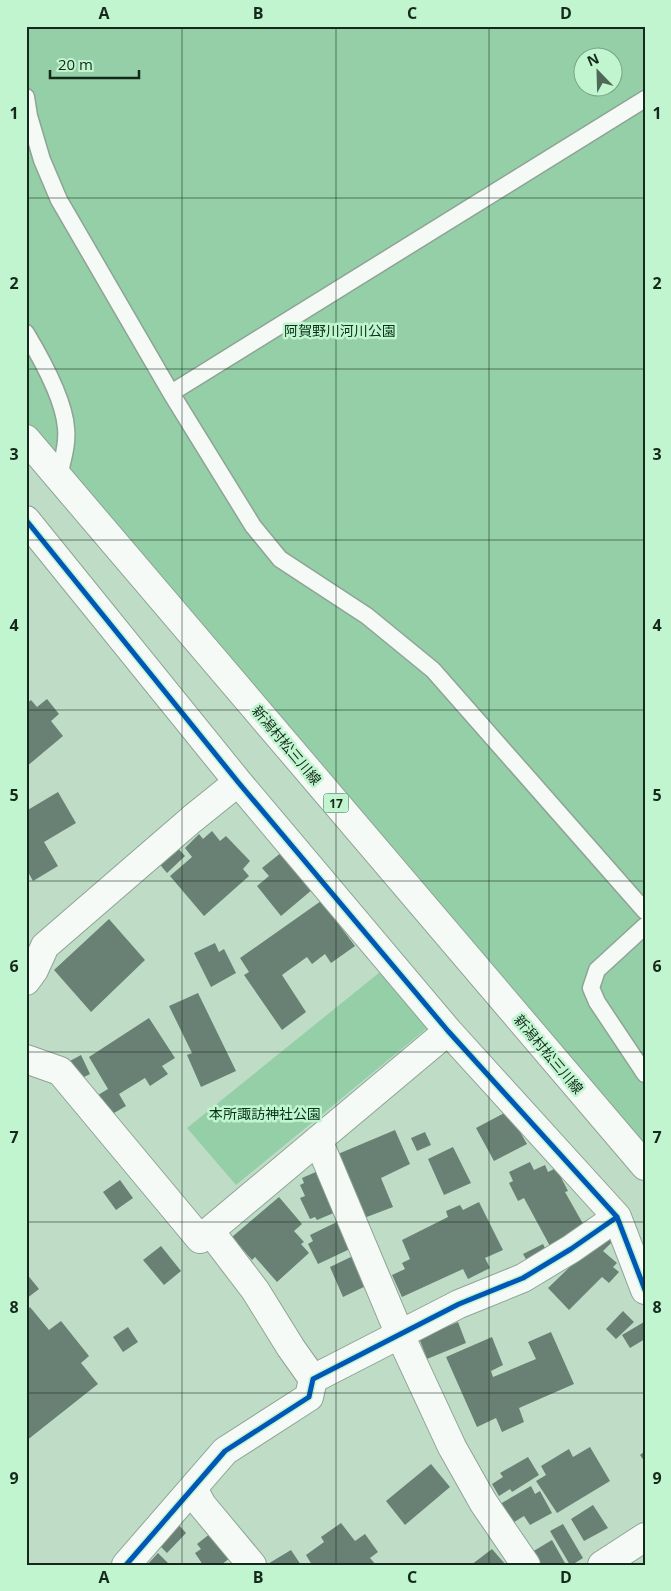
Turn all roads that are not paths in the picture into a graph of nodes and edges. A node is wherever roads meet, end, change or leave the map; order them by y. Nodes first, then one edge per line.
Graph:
1 (26, 97) edge
2 (645, 99) edge
3 (26, 333) edge
4 (171, 393) junction
5 (26, 439) edge
6 (59, 477) junction
7 (26, 520) edge
8 (238, 782) junction
9 (645, 911) edge
10 (645, 926) edge
11 (26, 980) edge
12 (448, 1031) junction
13 (26, 1059) edge
14 (645, 1074) edge
15 (318, 1140) junction
16 (645, 1166) edge
17 (617, 1217) junction
18 (210, 1231) junction
19 (645, 1290) edge
20 (400, 1335) junction
21 (313, 1379) junction
22 (193, 1488) junction
23 (645, 1537) edge
24 (126, 1565) edge
25 (252, 1565) edge
26 (526, 1565) edge
27 (602, 1565) edge

1 - 4 lane
2 - 4 lane
3 - 6 lane
4 - 9 lane
5 - 6 street, 新潟村松三川線 / 17
6 - 16 street, 新潟村松三川線 / 17
7 - 8 street
8 - 11 street
8 - 12 street
10 - 14 lane
12 - 15 street
12 - 17 street
13 - 18 street
15 - 18 street
15 - 20 street
17 - 19 street
17 - 20 street
18 - 21 street
20 - 21 street
20 - 26 street
21 - 22 street
22 - 24 street
22 - 25 street
23 - 27 street

